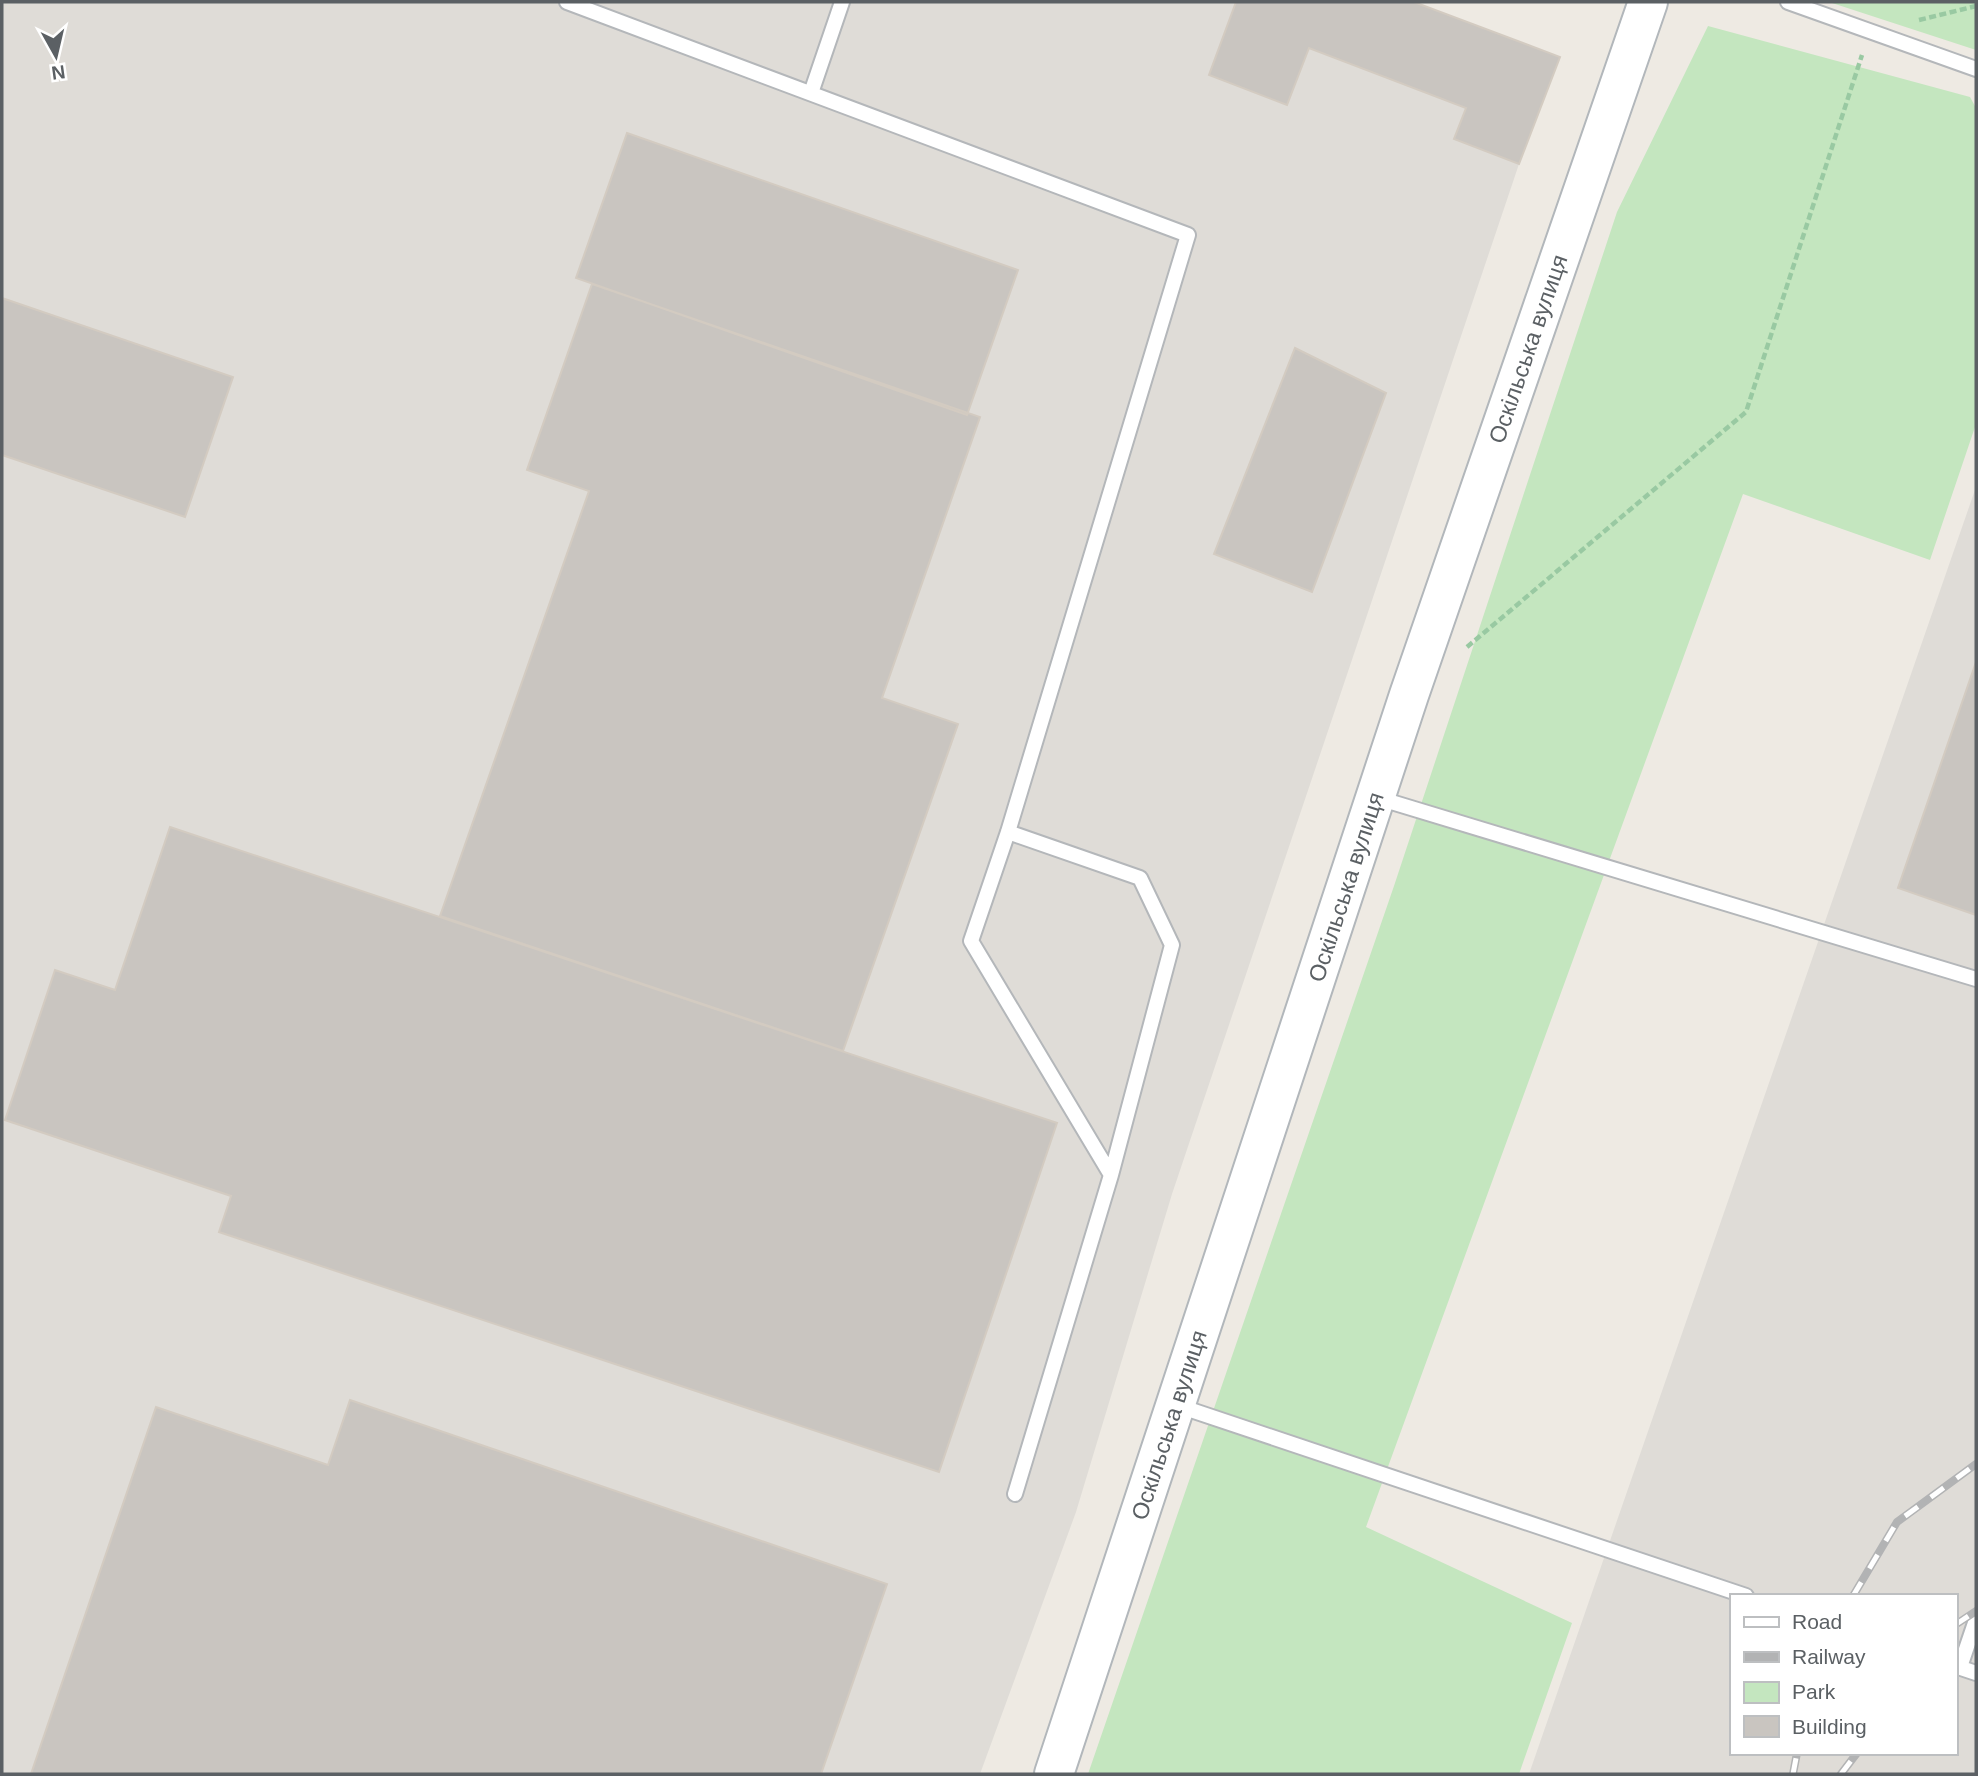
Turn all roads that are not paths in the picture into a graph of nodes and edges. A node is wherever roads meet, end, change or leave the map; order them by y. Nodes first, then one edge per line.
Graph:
1 (567, 2) edge
2 (842, 2) edge
3 (1647, 2) edge
4 (1788, 2) edge
5 (1976, 69) edge
6 (811, 93) junction
7 (1376, 798) junction
8 (1008, 832) junction
9 (1976, 979) edge
10 (1111, 1175) junction
11 (1175, 1405) junction
12 (1015, 1493) dead end
13 (1740, 1594) edge
14 (1976, 1619) edge
15 (1957, 1667) edge
16 (1976, 1673) edge
17 (1054, 1774) edge

1 - 6 lane
2 - 6 lane
3 - 7 main road, Оскільська вулиця
4 - 5 lane
6 - 8 lane
7 - 9 lane
7 - 11 main road, Оскільська вулиця
8 - 10 lane
8 - 10 lane
10 - 12 lane
11 - 13 lane
11 - 17 main road, Оскільська вулиця
14 - 15 lane
15 - 16 lane

